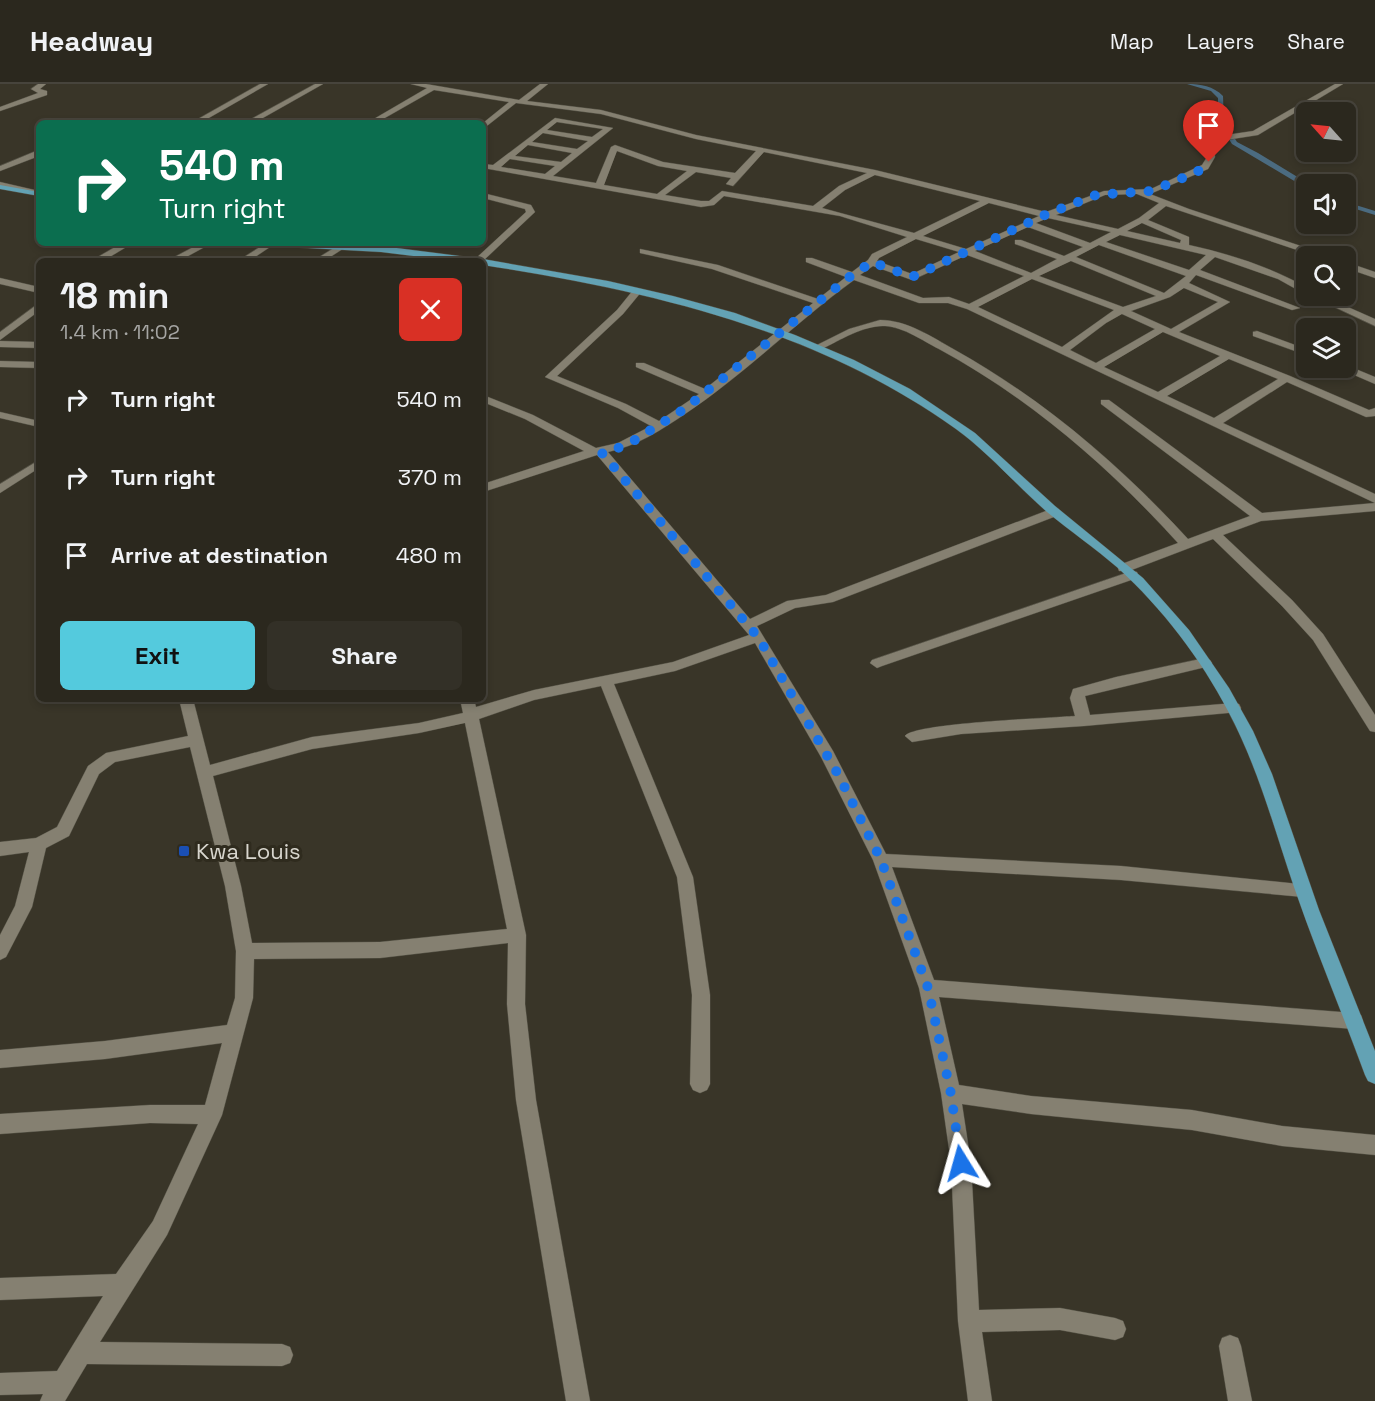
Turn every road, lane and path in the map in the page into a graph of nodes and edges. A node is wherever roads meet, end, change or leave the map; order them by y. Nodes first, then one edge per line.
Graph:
1 (43, 84) edge
2 (265, 84) edge
3 (320, 84) edge
4 (414, 84) edge
5 (545, 84) edge
6 (1340, 84) edge
7 (432, 88) junction
8 (517, 101) junction
9 (0, 109) edge
10 (200, 120) edge
11 (254, 120) edge
12 (376, 120) edge
13 (486, 125) edge
14 (542, 131) junction
15 (594, 140) junction
16 (527, 143) junction
17 (762, 149) junction
18 (578, 152) junction
19 (36, 154) edge
20 (509, 156) junction
21 (562, 165) junction
22 (486, 167) edge
23 (494, 168) junction
24 (0, 169) edge
25 (693, 170) junction
26 (875, 172) junction
27 (736, 176) junction
28 (547, 177) junction
29 (0, 185) edge
30 (599, 187) junction
31 (1139, 192) junction
32 (36, 193) edge
33 (722, 193) junction
34 (486, 196) edge
35 (658, 197) junction
36 (988, 200) junction
37 (1164, 203) junction
38 (814, 209) junction
39 (1047, 214) junction
40 (1142, 220) junction
41 (1029, 224) junction
42 (1118, 231) junction
43 (916, 236) junction
44 (1018, 242) dead end
45 (1096, 245) junction
46 (124, 246) edge
47 (202, 246) edge
48 (266, 246) edge
49 (321, 246) edge
50 (1184, 246) junction
51 (338, 247) junction
52 (1296, 247) edge
53 (643, 251) dead end
54 (968, 252) junction
55 (1213, 254) junction
56 (102, 258) edge
57 (178, 258) edge
58 (248, 258) edge
59 (322, 258) edge
60 (456, 258) edge
61 (479, 258) edge
62 (1069, 259) junction
63 (809, 260) dead end
64 (486, 262) edge
65 (872, 262) junction
66 (1356, 268) edge
67 (1191, 272) junction
68 (852, 275) junction
69 (1375, 275) edge
70 (1034, 277) junction
71 (0, 281) edge
72 (1184, 284) junction
73 (1296, 286) edge
74 (36, 289) edge
75 (637, 291) junction
76 (1164, 296) junction
77 (818, 302) junction
78 (1338, 306) edge
79 (970, 307) junction
80 (36, 308) edge
81 (1295, 308) dead end
82 (1124, 311) junction
83 (1375, 323) edge
84 (1167, 330) junction
85 (780, 334) junction
86 (1257, 334) dead end
87 (0, 337) edge
88 (0, 344) edge
89 (36, 345) edge
90 (818, 347) junction
91 (1296, 348) edge
92 (1063, 350) junction
93 (1228, 355) junction
94 (0, 364) edge
95 (36, 365) edge
96 (640, 365) dead end
97 (1098, 366) junction
98 (1356, 373) edge
99 (1286, 378) junction
100 (1375, 381) edge
101 (705, 393) junction
102 (1159, 396) junction
103 (486, 399) edge
104 (1105, 402) dead end
105 (1375, 411) edge
106 (0, 415) edge
107 (1216, 422) junction
108 (36, 423) edge
109 (659, 426) junction
110 (598, 452) junction
111 (36, 465) edge
112 (486, 487) edge
113 (0, 489) edge
114 (1375, 499) edge
115 (1375, 507) edge
116 (1055, 512) junction
117 (1259, 517) junction
118 (1215, 534) junction
119 (1186, 545) junction
120 (1128, 572) junction
121 (753, 631) junction
122 (878, 663) dead end
123 (1205, 663) junction
124 (604, 679) junction
125 (187, 702) edge
126 (469, 708) edge
127 (1234, 708) junction
128 (1084, 721) junction
129 (1375, 727) edge
130 (912, 736) dead end
131 (196, 740) junction
132 (206, 772) junction
133 (39, 844) junction
134 (0, 849) edge
135 (881, 860) junction
136 (1303, 890) junction
137 (517, 934) junction
138 (2, 944) edge
139 (245, 951) junction
140 (928, 988) junction
141 (1354, 1021) junction
142 (236, 1034) junction
143 (0, 1059) edge
144 (1375, 1075) edge
145 (700, 1084) dead end
146 (951, 1094) junction
147 (212, 1115) junction
148 (0, 1124) edge
149 (1375, 1145) edge
150 (122, 1285) junction
151 (0, 1289) edge
152 (969, 1321) junction
153 (1115, 1329) dead end
154 (1230, 1346) dead end
155 (81, 1353) junction
156 (282, 1355) dead end
157 (0, 1384) edge
158 (57, 1391) edge
159 (578, 1401) edge
160 (980, 1401) edge
161 (1240, 1401) edge

1 - 9 street
2 - 10 street
3 - 11 street
4 - 7 street
5 - 8 street
6 - 31 street
7 - 8 street
7 - 12 street
8 - 13 street
8 - 17 street
14 - 15 street
14 - 15 street
14 - 16 street
15 - 18 street
16 - 18 street
16 - 20 street
17 - 26 street
17 - 27 street
18 - 21 street
19 - 24 street
20 - 21 street
20 - 23 street
21 - 28 street
22 - 23 street
23 - 28 street
25 - 27 street
25 - 30 street
25 - 35 street
26 - 36 street
26 - 38 street
27 - 33 street
28 - 30 street
29 - 32 main road
30 - 35 street
31 - 37 street
31 - 39 street
33 - 35 street
33 - 38 street
34 - 61 street
36 - 39 street
36 - 43 street
37 - 40 street
37 - 52 street
38 - 43 street
39 - 41 street
39 - 42 street
40 - 42 street
40 - 50 street
41 - 45 street
41 - 54 street
42 - 45 street
42 - 50 street
43 - 54 street
43 - 65 street
44 - 62 street
45 - 62 street
45 - 67 street
46 - 56 street
47 - 57 street
48 - 58 street
49 - 51 main road
50 - 55 street
51 - 59 street
51 - 60 main road
53 - 77 street
54 - 65 street
54 - 70 street
55 - 67 street
55 - 73 street
62 - 70 street
62 - 76 street
63 - 68 street
64 - 75 main road
65 - 68 street
66 - 69 street
67 - 72 street
67 - 81 street
68 - 77 street
68 - 79 street
70 - 79 street
70 - 82 street
71 - 74 street
72 - 76 street
72 - 84 street
75 - 85 main road
75 - 109 street
76 - 82 street
77 - 85 street
78 - 83 street
79 - 92 street
80 - 87 street
82 - 84 street
82 - 92 street
84 - 93 street
84 - 97 street
85 - 90 main road
85 - 101 street
86 - 91 street
88 - 89 street
90 - 116 main road
90 - 119 street
92 - 97 street
93 - 99 street
93 - 102 street
94 - 95 street
96 - 101 street
97 - 102 street
98 - 100 street
99 - 105 street
99 - 107 street
101 - 109 street
102 - 107 street
103 - 110 street
104 - 117 street
106 - 108 street
107 - 114 street
109 - 110 street
110 - 112 street
110 - 121 street
111 - 113 street
115 - 117 street
116 - 120 main road
116 - 121 street
117 - 118 street
118 - 119 street
118 - 129 street
119 - 120 street
120 - 122 street
120 - 123 main road
121 - 124 street
121 - 135 street
123 - 127 main road
123 - 128 street
124 - 126 street
124 - 145 street
125 - 131 street
126 - 132 street
126 - 137 street
127 - 128 street
127 - 136 main road
128 - 130 street
131 - 132 street
131 - 133 street
132 - 139 street
133 - 134 street
133 - 138 street
135 - 136 street
135 - 140 street
136 - 141 main road
137 - 139 street
137 - 159 street
139 - 142 street
140 - 141 street
140 - 146 street
141 - 144 main road
142 - 143 street
142 - 147 street
146 - 149 street
146 - 152 street
147 - 148 street
147 - 150 street
150 - 151 street
150 - 155 street
152 - 153 street
152 - 160 street
154 - 161 street
155 - 156 street
155 - 158 street
157 - 158 street

